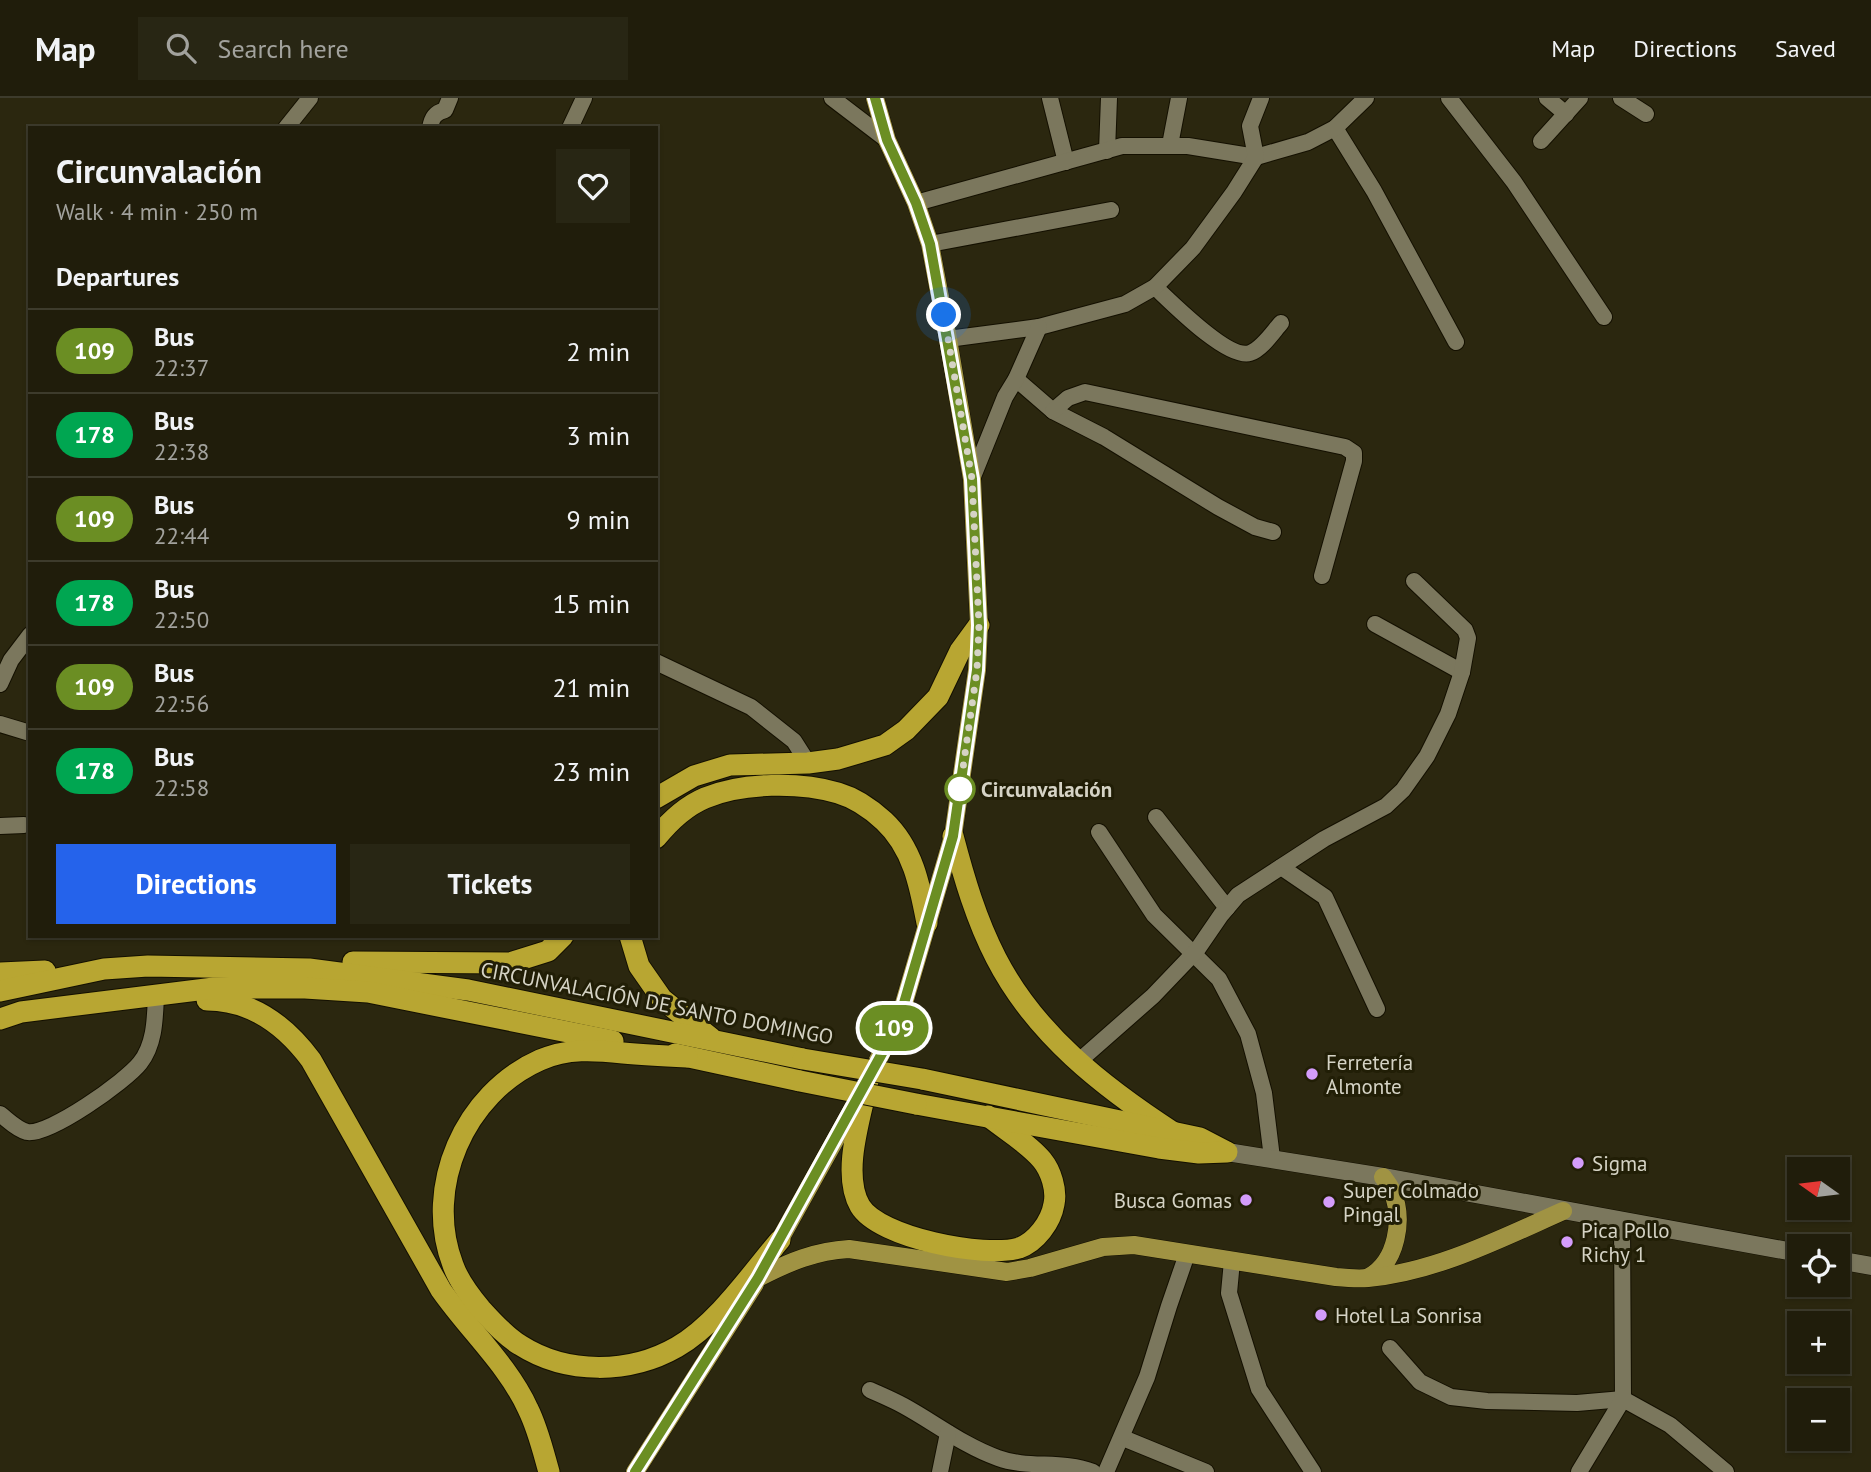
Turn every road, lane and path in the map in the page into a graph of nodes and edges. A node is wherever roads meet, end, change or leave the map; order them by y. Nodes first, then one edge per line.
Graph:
1 (310, 98) edge
2 (450, 98) edge
3 (584, 98) edge
4 (832, 98) edge
5 (875, 98) edge
6 (1050, 98) edge
7 (1109, 98) edge
8 (1179, 98) edge
9 (1261, 98) edge
10 (1366, 98) edge
11 (1449, 98) edge
12 (1547, 98) edge
13 (1580, 98) edge
14 (1621, 98) edge
15 (1566, 114) junction
16 (1646, 114) dead end
17 (288, 126) edge
18 (430, 126) edge
19 (570, 126) edge
20 (1335, 128) junction
21 (887, 140) junction
22 (1541, 141) dead end
23 (1170, 145) junction
24 (1107, 150) junction
25 (1256, 157) junction
26 (1066, 162) junction
27 (916, 203) junction
28 (1111, 210) dead end
29 (930, 244) junction
30 (1155, 287) junction
31 (1604, 317) dead end
32 (1281, 323) dead end
33 (1039, 327) junction
34 (948, 339) junction
35 (1456, 342) dead end
36 (1016, 379) junction
37 (1053, 411) junction
38 (972, 479) junction
39 (1273, 532) dead end
40 (1322, 576) dead end
41 (1414, 581) dead end
42 (1375, 624) dead end
43 (979, 625) junction
44 (28, 638) edge
45 (658, 663) edge
46 (1462, 672) junction
47 (0, 684) edge
48 (0, 724) edge
49 (28, 732) edge
50 (808, 763) junction
51 (658, 796) edge
52 (1156, 817) dead end
53 (24, 825) dead end
54 (0, 826) edge
55 (1099, 832) dead end
56 (658, 835) edge
57 (953, 836) junction
58 (1281, 867) junction
59 (1227, 908) junction
60 (927, 923) junction
61 (561, 938) edge
62 (631, 938) edge
63 (1193, 955) junction
64 (104, 969) junction
65 (309, 970) junction
66 (0, 973) edge
67 (0, 991) edge
68 (156, 995) junction
69 (1377, 1010) dead end
70 (0, 1019) edge
71 (716, 1042) junction
72 (687, 1057) junction
73 (1078, 1062) junction
74 (868, 1081) junction
75 (0, 1114) edge
76 (988, 1116) junction
77 (1174, 1133) junction
78 (1227, 1152) junction
79 (1272, 1158) junction
80 (1383, 1177) junction
81 (1563, 1212) junction
82 (1622, 1221) junction
83 (780, 1240) junction
84 (1787, 1251) edge
85 (1187, 1254) junction
86 (1232, 1261) junction
87 (1850, 1262) edge
88 (1871, 1266) edge
89 (758, 1278) junction
90 (1366, 1279) junction
91 (1390, 1348) dead end
92 (870, 1390) dead end
93 (1623, 1399) junction
94 (948, 1433) junction
95 (1122, 1438) junction
96 (549, 1472) edge
97 (635, 1472) edge
98 (940, 1472) edge
99 (1093, 1472) edge
100 (1106, 1472) edge
101 (1206, 1472) edge
102 (1313, 1472) edge
103 (1579, 1472) edge
104 (1726, 1472) edge

1 - 17 street
2 - 18 street
3 - 19 street
4 - 21 street
5 - 21 main road
6 - 26 street
7 - 24 street
8 - 23 street
9 - 25 street
10 - 20 street
11 - 31 street
12 - 15 street
13 - 15 street
14 - 16 street
15 - 22 street
20 - 25 street
20 - 35 street
21 - 27 main road
23 - 24 street
23 - 25 street
24 - 26 street
25 - 30 street
26 - 27 street
27 - 29 main road
28 - 29 street
29 - 34 main road
30 - 32 street
30 - 33 street
33 - 34 street
33 - 36 street
34 - 38 main road
36 - 37 street
36 - 38 street
37 - 39 street
37 - 40 street
38 - 43 main road
41 - 46 street
42 - 46 street
43 - 50 highway
43 - 57 main road
44 - 47 street
45 - 50 street
46 - 58 street
48 - 49 street
50 - 51 highway
52 - 59 street
53 - 54 street
55 - 63 street
56 - 60 highway
57 - 60 main road
57 - 73 highway
58 - 59 street
58 - 69 street
59 - 63 street
60 - 74 main road
61 - 65 highway
62 - 71 highway
63 - 73 street
63 - 79 street
64 - 65 highway, CIRCUNVALACIÓN DE SANTO DOMINGO
64 - 66 highway
64 - 67 highway, CIRCUNVALACIÓN DE SANTO DOMINGO
65 - 71 highway, CIRCUNVALACIÓN DE SANTO DOMINGO
68 - 70 highway
68 - 72 highway
68 - 75 street
68 - 96 highway
71 - 77 highway, CIRCUNVALACIÓN DE SANTO DOMINGO, bridge
72 - 76 highway, bridge
72 - 83 highway
73 - 77 highway
74 - 76 highway
74 - 83 main road
76 - 78 highway
77 - 78 highway, CIRCUNVALACIÓN DE SANTO DOMINGO
78 - 79 main road
79 - 80 main road
80 - 81 main road
80 - 90 main road
81 - 82 main road
81 - 90 main road
82 - 84 main road
82 - 93 street
83 - 89 main road
85 - 86 main road
85 - 89 main road
85 - 95 street
86 - 90 main road
86 - 102 street
87 - 88 main road
89 - 97 main road
91 - 93 street
92 - 94 street
93 - 103 street
93 - 104 street
94 - 98 street
94 - 99 street
95 - 100 street
95 - 101 street

